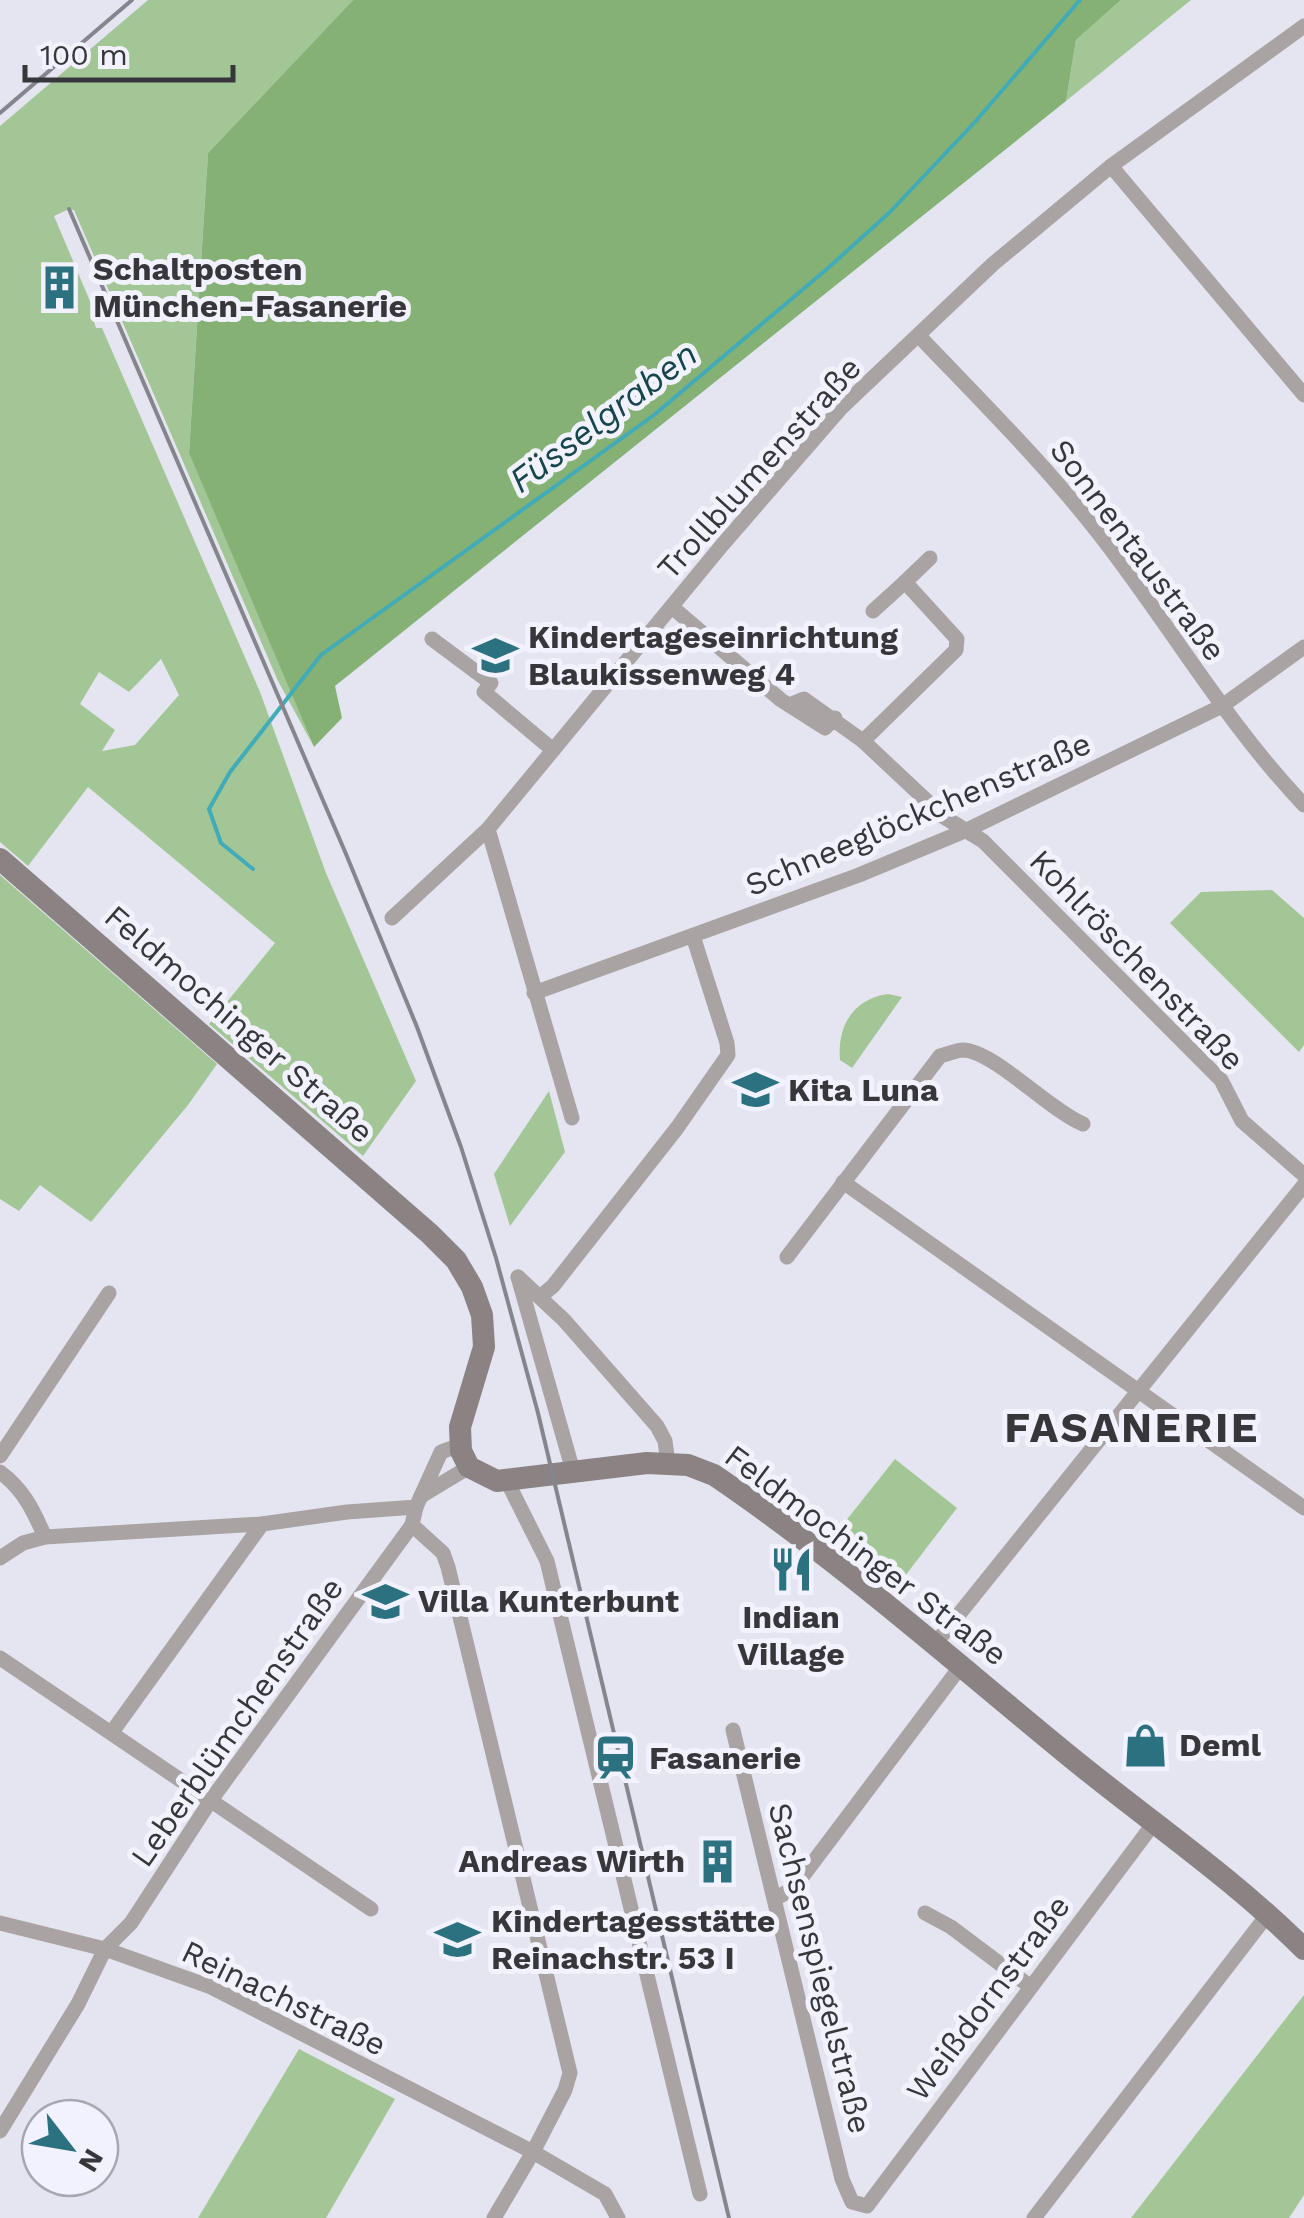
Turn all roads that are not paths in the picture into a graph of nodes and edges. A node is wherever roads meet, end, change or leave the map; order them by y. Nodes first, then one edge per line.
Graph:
1 (1304, 26) edge
2 (1111, 166) junction
3 (920, 336) junction
4 (1304, 394) edge
5 (930, 558) dead end
6 (905, 582) junction
7 (672, 607) junction
8 (873, 611) dead end
9 (432, 639) dead end
10 (1304, 647) edge
11 (1222, 706) junction
12 (863, 740) junction
13 (552, 750) junction
14 (1304, 806) edge
15 (488, 828) junction
16 (967, 830) junction
17 (0, 859) edge
18 (392, 918) dead end
19 (693, 936) junction
20 (534, 993) junction
21 (572, 1118) dead end
22 (1083, 1124) dead end
23 (1304, 1176) edge
24 (843, 1182) junction
25 (1304, 1185) edge
26 (787, 1257) dead end
27 (109, 1293) dead end
28 (540, 1297) junction
29 (1137, 1392) junction
30 (460, 1445) junction
31 (0, 1456) edge
32 (668, 1463) junction
33 (469, 1468) junction
34 (574, 1471) junction
35 (0, 1472) edge
36 (508, 1481) junction
37 (419, 1502) junction
38 (1304, 1508) edge
39 (262, 1524) junction
40 (412, 1525) junction
41 (45, 1537) junction
42 (0, 1558) edge
43 (935, 1644) junction
44 (0, 1658) edge
45 (961, 1666) junction
46 (733, 1730) dead end
47 (112, 1732) junction
48 (212, 1800) junction
49 (1154, 1823) junction
50 (776, 1898) junction
51 (371, 1909) dead end
52 (924, 1913) dead end
53 (1268, 1914) junction
54 (0, 1923) edge
55 (105, 1949) junction
56 (1304, 1949) edge
57 (1031, 1987) junction
58 (0, 2132) edge
59 (533, 2152) junction
60 (700, 2194) dead end
61 (867, 2206) joint
62 (494, 2218) edge
63 (618, 2218) edge
64 (1034, 2218) edge

1 - 2 street, Trollblumenstraße
2 - 3 street, Trollblumenstraße
2 - 4 street
3 - 7 street, Trollblumenstraße
3 - 11 street, Sonnentaustraße
5 - 6 street
6 - 8 street
6 - 12 street
7 - 12 street, Kohlröschenstraße
7 - 13 street, Trollblumenstraße
9 - 13 street
10 - 11 street, Schneeglöckchenstraße
11 - 14 street, Sonnentaustraße
11 - 16 street, Schneeglöckchenstraße
12 - 16 street, Kohlröschenstraße
13 - 15 street, Trollblumenstraße
15 - 18 street, Trollblumenstraße
15 - 20 street
16 - 19 street, Schneeglöckchenstraße
16 - 23 street, Kohlröschenstraße
17 - 30 main road, Feldmochinger Straße
19 - 20 street, Schneeglöckchenstraße
19 - 28 street
20 - 21 street
22 - 24 street
24 - 26 street
24 - 29 street
25 - 29 street
27 - 31 street
28 - 32 street
28 - 34 street
29 - 38 street
29 - 43 street
30 - 33 main road
30 - 37 street
32 - 34 main road, Feldmochinger Straße
32 - 43 main road, Feldmochinger Straße
33 - 36 main road, Feldmochinger Straße
33 - 37 street
34 - 36 main road, Feldmochinger Straße
35 - 41 street
36 - 60 street
37 - 39 street
37 - 40 street
39 - 41 street
39 - 47 street
40 - 48 street, Leberblümchenstraße
40 - 59 street
41 - 42 street
43 - 45 main road, Feldmochinger Straße
44 - 47 street
45 - 49 main road, Feldmochinger Straße
45 - 50 street
46 - 50 street, Sachsenspiegelstraße
47 - 48 street
48 - 51 street
48 - 55 street, Leberblümchenstraße
49 - 53 main road, Feldmochinger Straße
49 - 57 street, Weißdornstraße
50 - 61 street, Sachsenspiegelstraße
52 - 57 street
53 - 56 main road, Feldmochinger Straße
53 - 64 street
54 - 55 street, Reinachstraße
55 - 58 street, Leberblümchenstraße
55 - 59 street, Reinachstraße
57 - 61 street, Weißdornstraße
59 - 62 street
59 - 63 street, Reinachstraße

